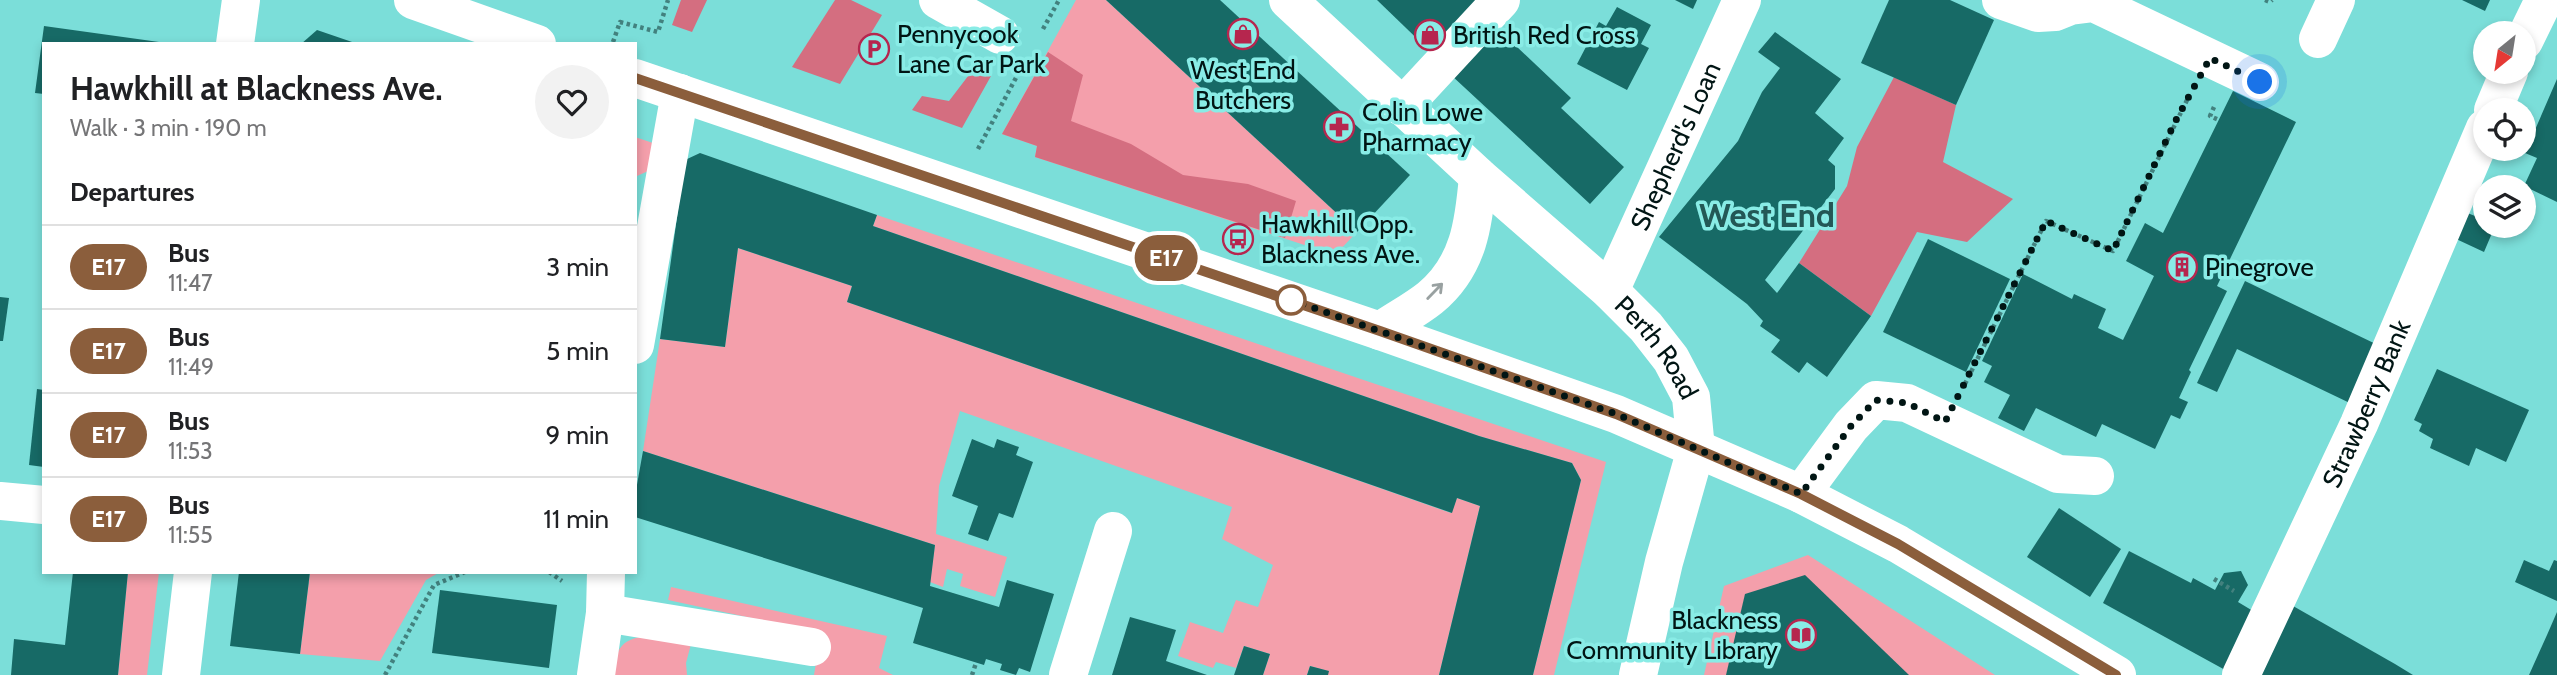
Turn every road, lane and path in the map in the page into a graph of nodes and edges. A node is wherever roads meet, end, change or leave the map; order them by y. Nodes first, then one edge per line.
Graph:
1 (241, 0) edge
2 (413, 0) edge
3 (668, 0) edge
4 (938, 0) edge
5 (1059, 0) edge
6 (1288, 0) edge
7 (1501, 0) edge
8 (1742, 0) edge
9 (2001, 0) edge
10 (2265, 0) edge
11 (2272, 0) edge
12 (2336, 0) edge
13 (2543, 0) edge
14 (2533, 21) edge
15 (1000, 35) dead end
16 (1037, 39) dead end
17 (2318, 39) dead end
18 (235, 42) edge
19 (531, 42) edge
20 (613, 42) edge
21 (2210, 58) junction
22 (1019, 72) dead end
23 (637, 79) edge
24 (2260, 82) dead end
25 (680, 93) junction
26 (2216, 104) dead end
27 (1402, 107) junction
28 (2218, 120) dead end
29 (2473, 156) edge
30 (1478, 176) junction
31 (958, 187) junction
32 (1610, 290) junction
33 (639, 291) edge
34 (637, 318) edge
35 (1380, 331) junction
36 (1945, 422) junction
37 (1696, 449) junction
38 (2095, 475) dead end
39 (1801, 494) junction
40 (0, 501) edge
41 (42, 505) edge
42 (1113, 531) dead end
43 (193, 574) edge
44 (460, 574) edge
45 (606, 574) edge
46 (605, 613) junction
47 (813, 647) dead end
48 (976, 663) dead end
49 (181, 675) edge
50 (385, 675) edge
51 (596, 675) edge
52 (972, 675) edge
53 (1068, 675) edge
54 (1638, 675) edge
55 (2116, 675) edge
56 (2241, 675) edge

1 - 18 street
2 - 19 street
3 - 20 path
4 - 15 street
5 - 16 path
6 - 27 street, Perth Road
7 - 27 street
8 - 32 street, Shepherd's Loan
9 - 21 street
10 - 11 path
12 - 17 street
13 - 14 street
21 - 24 street
21 - 36 path
22 - 31 path
23 - 25 street
25 - 31 street
25 - 33 street
26 - 28 path
27 - 30 street, Perth Road
29 - 56 street, Strawberry Bank
30 - 32 street, Perth Road
35 -> 30 street
31 - 35 street
32 - 37 street, Perth Road
33 - 34 street
35 - 37 street
36 - 38 street
36 - 39 street
37 - 39 street
37 - 54 street
39 - 55 street
40 - 41 street
42 - 53 street
43 - 49 street
44 - 50 path
45 - 46 street
46 - 47 street
46 - 51 street
48 - 52 path

